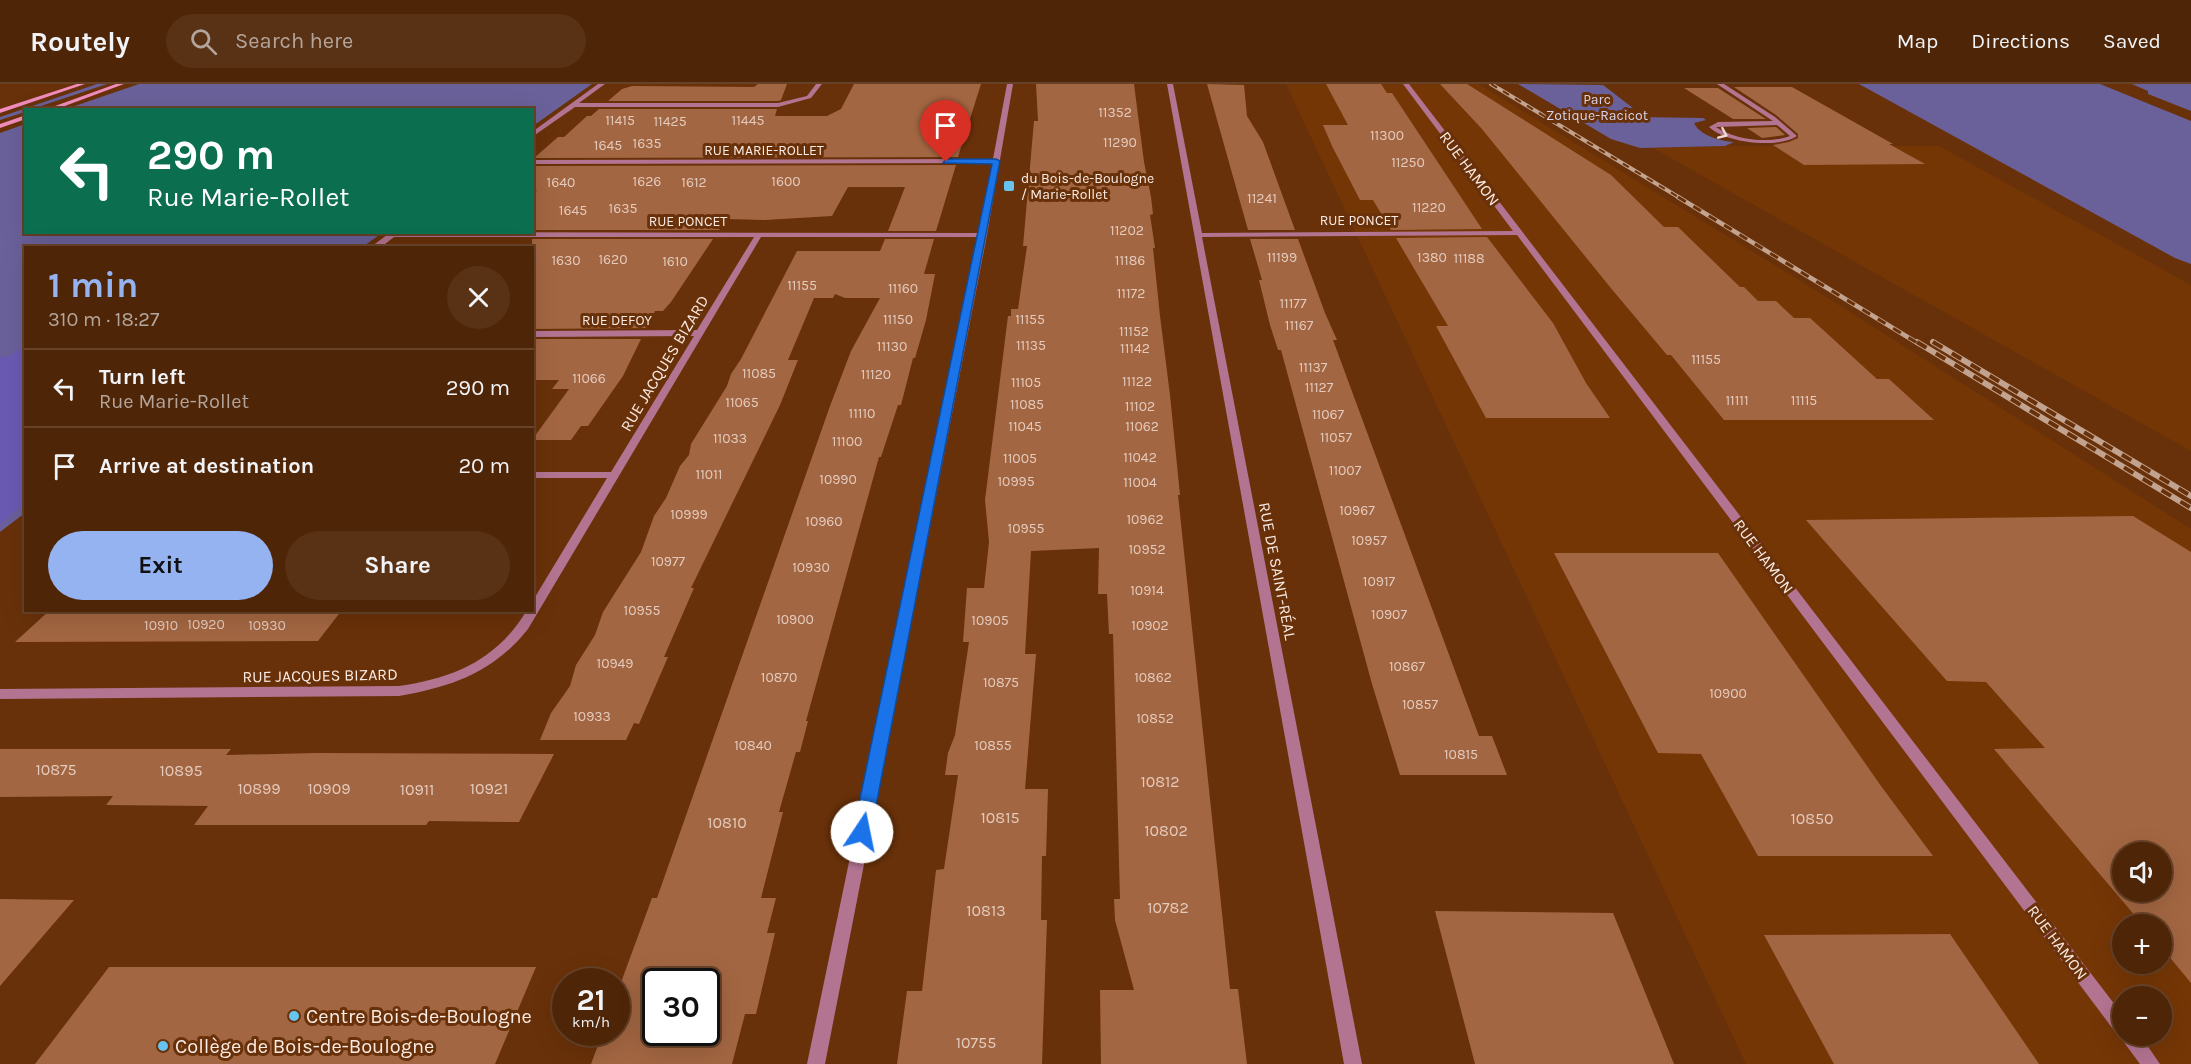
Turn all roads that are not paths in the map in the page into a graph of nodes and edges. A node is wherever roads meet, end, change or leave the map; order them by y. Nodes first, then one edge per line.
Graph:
1 (82, 84) edge
2 (121, 84) edge
3 (602, 84) edge
4 (819, 84) edge
5 (1010, 84) edge
6 (1170, 84) edge
7 (1406, 84) edge
8 (1720, 84) edge
9 (573, 105) junction
10 (53, 108) edge
11 (0, 111) edge
12 (24, 118) edge
13 (1777, 123) junction
14 (0, 126) edge
15 (534, 134) edge
16 (996, 161) junction
17 (534, 162) edge
18 (1520, 233) junction
19 (395, 234) edge
20 (759, 235) junction
21 (982, 235) junction
22 (1198, 235) junction
23 (378, 246) edge
24 (701, 333) junction
25 (534, 334) edge
26 (534, 475) edge
27 (614, 475) junction
28 (534, 608) edge
29 (532, 612) edge
30 (0, 694) edge
31 (2112, 1014) edge
32 (2137, 1046) edge
33 (816, 1064) edge
34 (1353, 1064) edge
35 (2151, 1064) edge

1 - 11 main road
2 - 10 main road
3 - 9 street
4 - 9 street
5 - 16 street
6 - 22 street, RUE DE SAINT-RÉAL
7 - 18 street, RUE HAMON
8 - 13 street
9 - 15 street
12 - 14 main road
13 -> 13 street
16 - 17 street, RUE MARIE-ROLLET
16 - 21 street
18 - 22 street, RUE PONCET
18 - 31 street, RUE HAMON
19 - 20 street, RUE PONCET
19 - 23 street
20 - 21 street, RUE PONCET
20 - 24 street, RUE JACQUES BIZARD
21 - 33 street
22 - 34 street, RUE DE SAINT-RÉAL
24 - 25 street, RUE DEFOY
24 - 27 street, RUE JACQUES BIZARD
26 - 27 street
27 - 28 street, RUE JACQUES BIZARD
29 - 30 street, RUE JACQUES BIZARD
32 - 35 street

